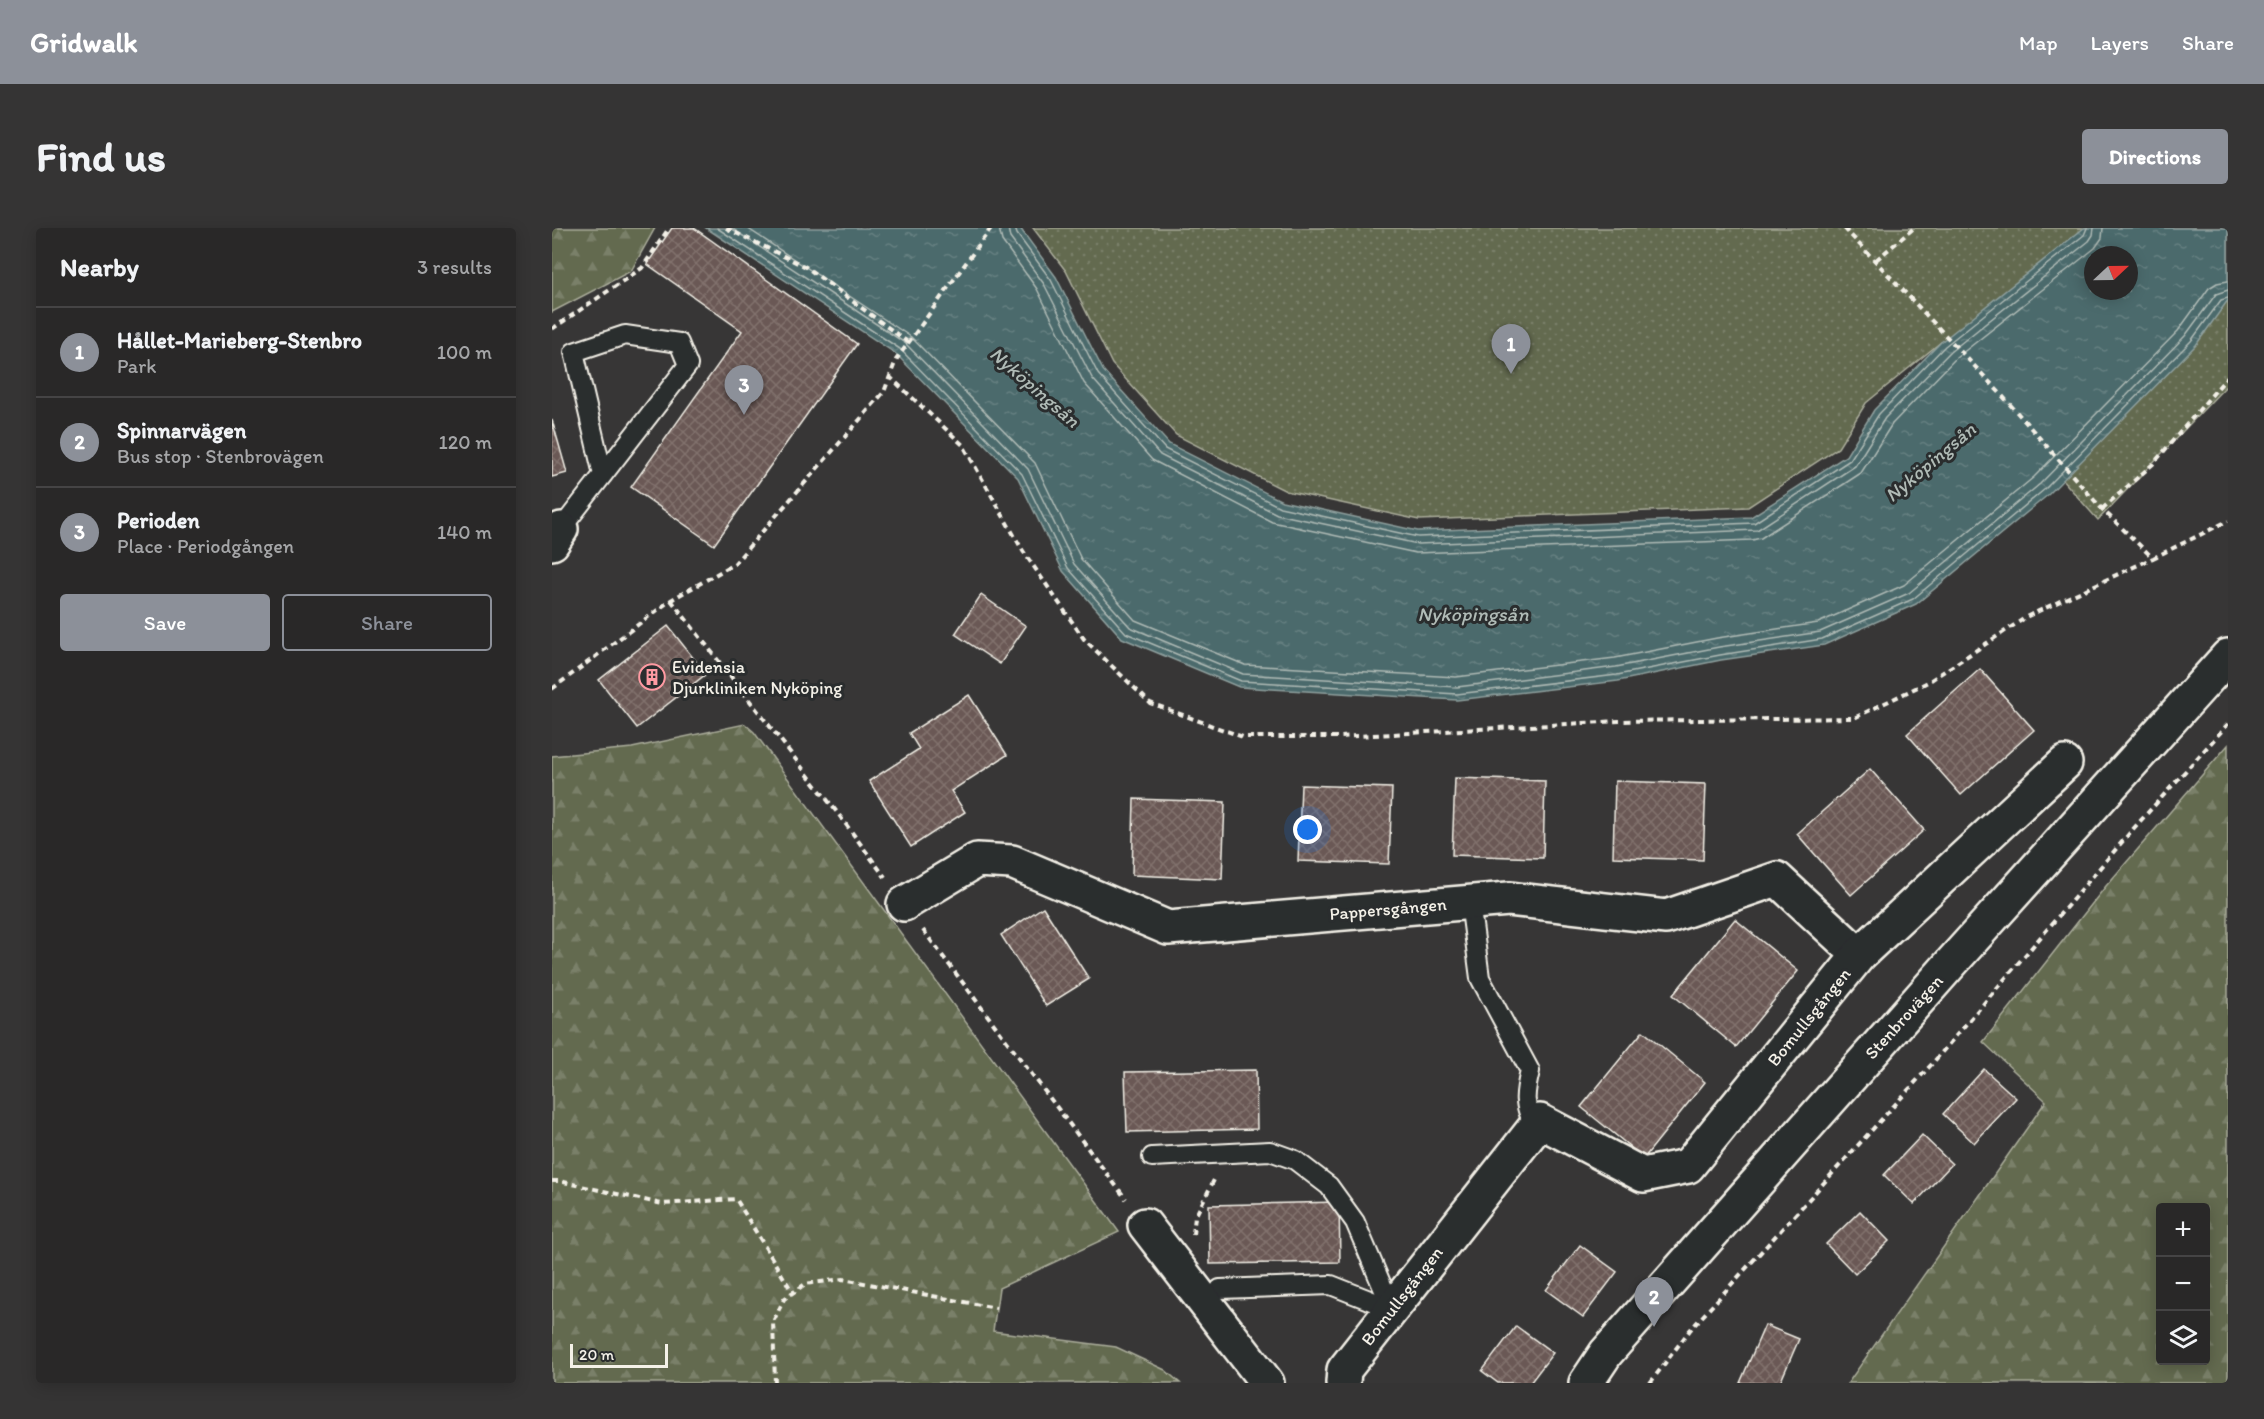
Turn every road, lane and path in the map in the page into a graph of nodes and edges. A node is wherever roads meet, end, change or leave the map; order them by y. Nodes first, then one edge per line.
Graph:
1 (669, 228) edge
2 (726, 228) edge
3 (991, 228) edge
4 (1844, 228) edge
5 (1914, 228) edge
6 (1876, 261) junction
7 (552, 329) edge
8 (909, 343) junction
9 (2228, 375) edge
10 (889, 376) junction
11 (603, 475) junction
12 (2102, 510) junction
13 (2228, 521) edge
14 (556, 536) edge
15 (2153, 558) junction
16 (2228, 656) edge
17 (552, 689) edge
18 (2228, 724) edge
19 (2065, 763) dead end
20 (1470, 903) junction
21 (904, 904) dead end
22 (1859, 955) junction
23 (1535, 1127) junction
24 (1222, 1153) junction
25 (1152, 1157) dead end
26 (552, 1181) edge
27 (1145, 1225) dead end
28 (1193, 1236) dead end
29 (1220, 1289) dead end
30 (793, 1293) junction
31 (996, 1308) dead end
32 (1392, 1309) junction
33 (775, 1383) edge
34 (1267, 1383) edge
35 (1343, 1383) edge
36 (1586, 1383) edge
37 (1650, 1383) edge

1 - 7 path
2 - 8 path
3 - 8 path
4 - 6 path
5 - 6 path
6 - 12 path
8 - 10 path
9 - 12 path
10 - 15 path
10 - 17 path
11 - 11 lane
11 - 14 lane
12 - 15 path
13 - 15 path
16 - 36 street, Stenbrovägen
18 - 37 path
19 - 22 street, Bomullsgången
20 - 21 street, Pappersgången
20 - 22 street, Pappersgången
20 - 23 lane
22 - 23 street, Bomullsgången
23 - 32 street, Bomullsgången
24 - 25 lane
24 - 28 path
24 - 32 lane
26 - 30 path
27 - 34 street
29 - 32 lane
30 - 31 path
30 - 33 path
32 - 35 street, Bomullsgången

